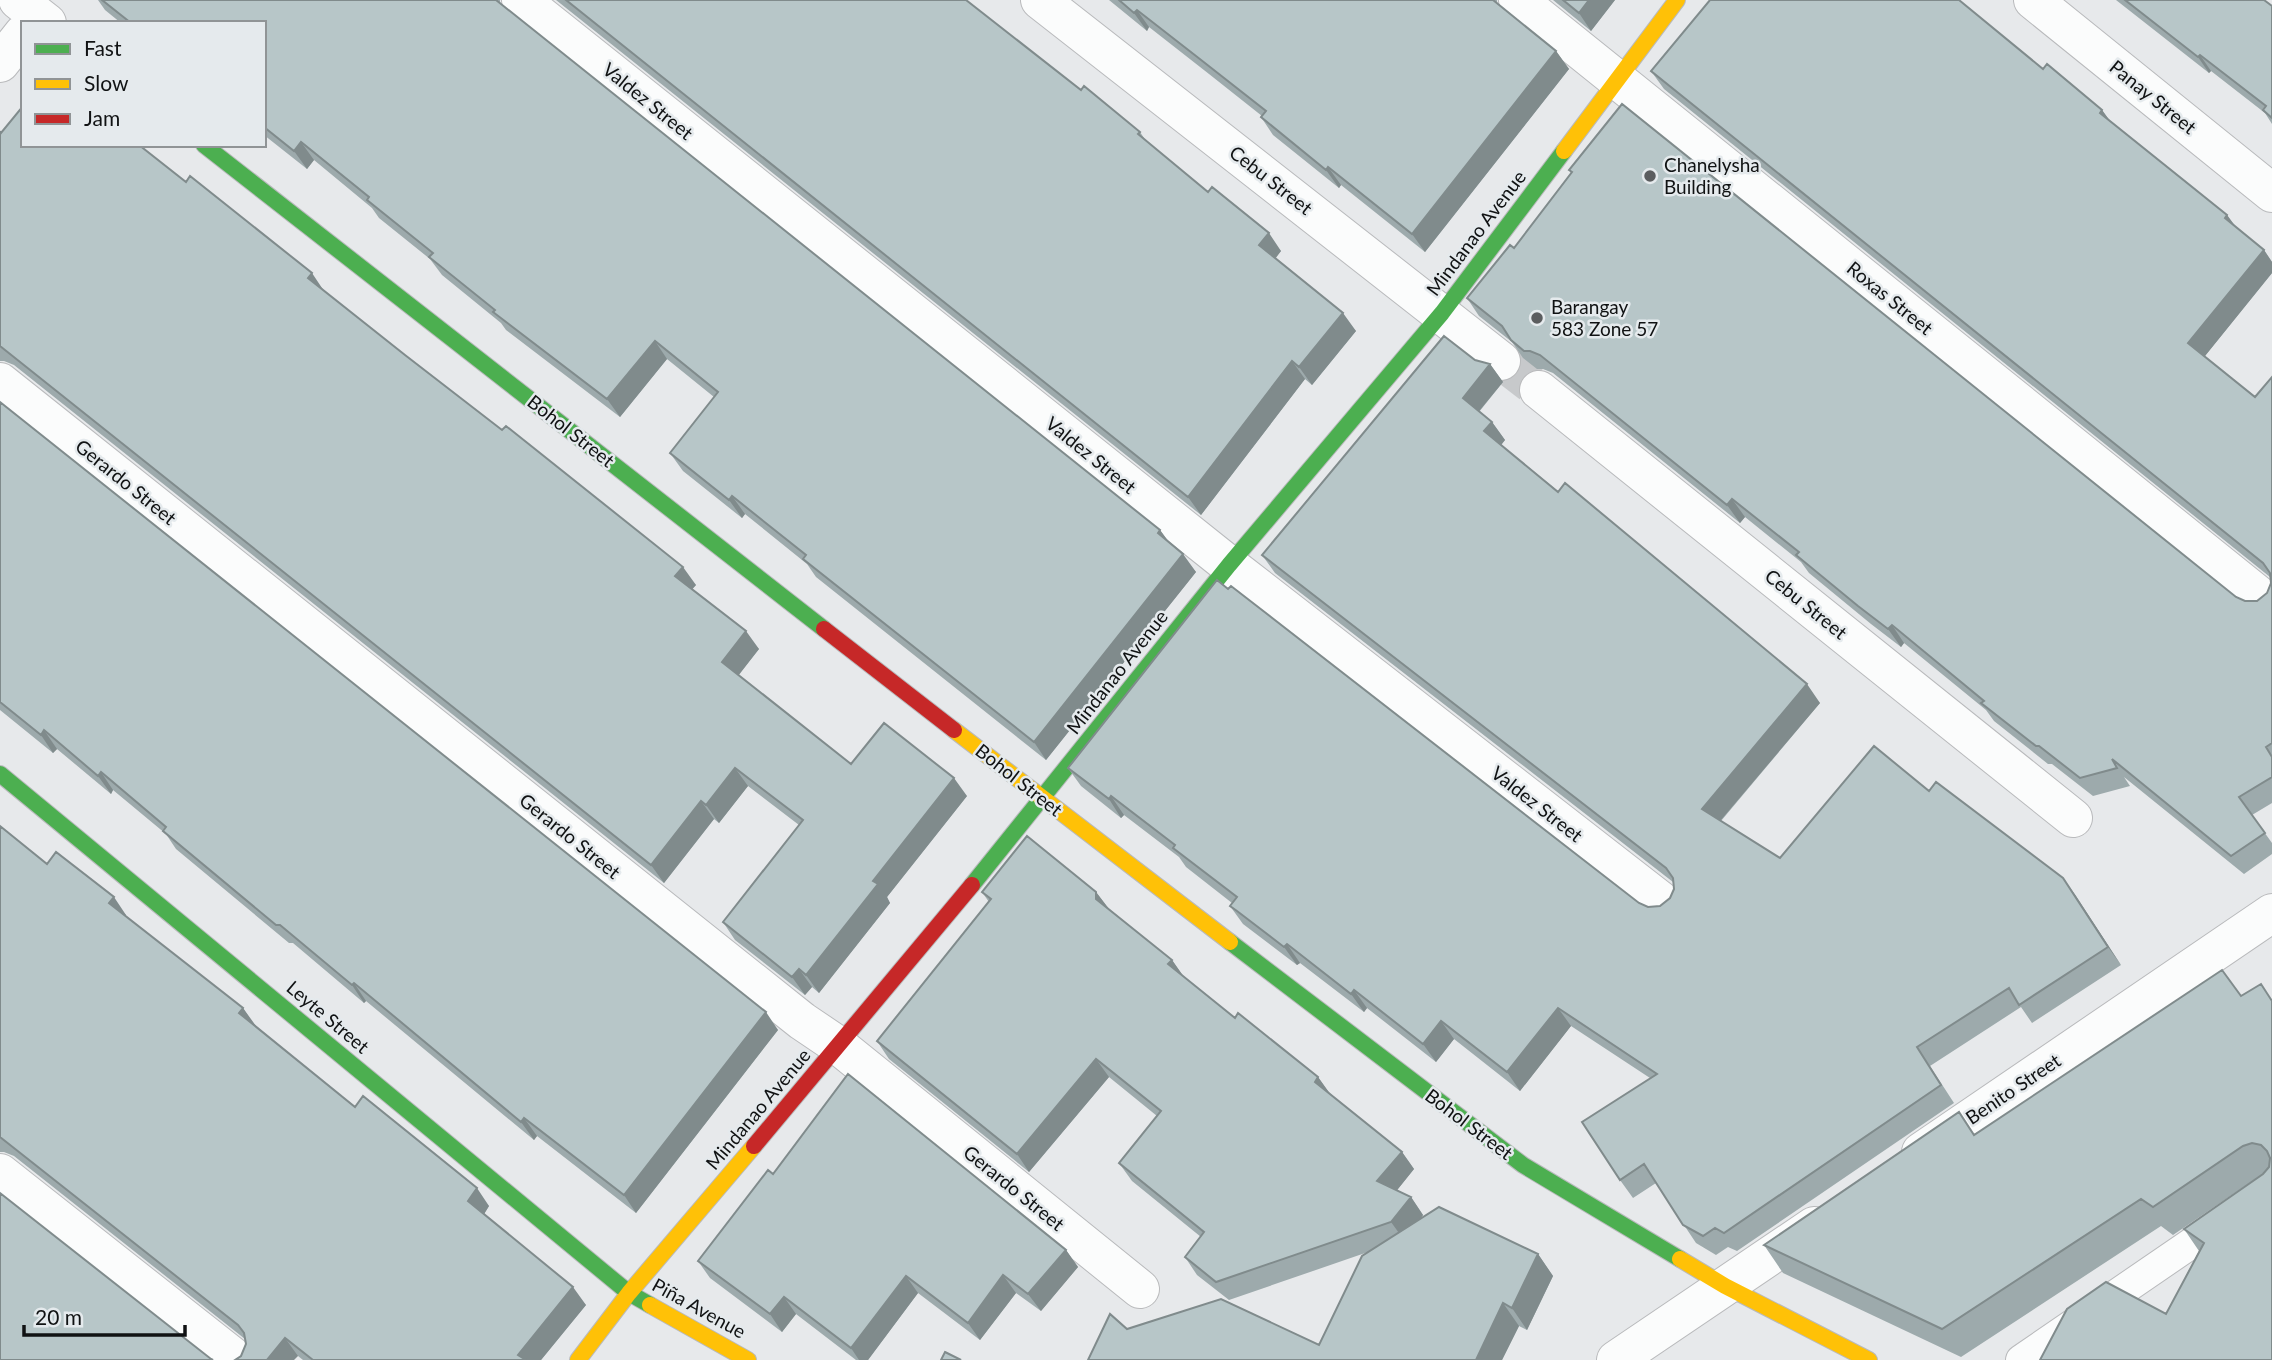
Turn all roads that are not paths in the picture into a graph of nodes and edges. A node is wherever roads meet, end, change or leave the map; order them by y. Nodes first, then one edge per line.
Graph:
1 (521, 0) edge
2 (1040, 0) edge
3 (1518, 0) edge
4 (1677, 0) edge
5 (2034, 0) edge
6 (21, 35) edge
7 (0, 63) edge
8 (1617, 80) junction
9 (207, 147) edge
10 (2272, 194) edge
11 (1442, 313) junction
12 (1501, 361) tunnel mouth
13 (0, 382) edge
14 (1539, 390) tunnel mouth
15 (1229, 565) junction
16 (2262, 598) edge
17 (0, 774) edge
18 (1043, 799) junction
19 (2073, 818) dead end
20 (1665, 904) edge
21 (2268, 922) edge
22 (839, 1046) junction
23 (1896, 1170) edge
24 (0, 1173) edge
25 (2272, 1188) edge
26 (1839, 1209) edge
27 (1725, 1286) junction
28 (1140, 1289) dead end
29 (629, 1293) junction
30 (237, 1360) edge
31 (578, 1360) edge
32 (748, 1360) edge
33 (1616, 1360) edge
34 (1869, 1360) edge
35 (2021, 1360) edge

1 - 15 street, Valdez Street
2 - 11 street, Cebu Street
3 - 8 street, Roxas Street
4 - 8 street, Mindanao Avenue
5 - 10 street, Panay Street
6 - 7 street
8 - 11 street, Mindanao Avenue
8 - 16 street, Roxas Street
9 - 18 street, Bohol Street
11 - 12 street, Cebu Street
11 - 15 street, Mindanao Avenue
13 - 22 street, Gerardo Street
14 - 19 street, Cebu Street
15 - 18 street, Mindanao Avenue
15 - 20 street, Valdez Street
17 - 29 street, Leyte Street
18 - 22 street, Mindanao Avenue
18 - 27 street, Bohol Street
21 - 23 street, Benito Street
22 - 28 street, Gerardo Street
22 - 29 street, Mindanao Avenue
24 - 30 street
25 - 35 lane
26 - 27 street
27 - 33 street
27 - 34 street, Bohol Street
29 - 31 street, Mindanao Avenue
29 - 32 street, Piña Avenue

